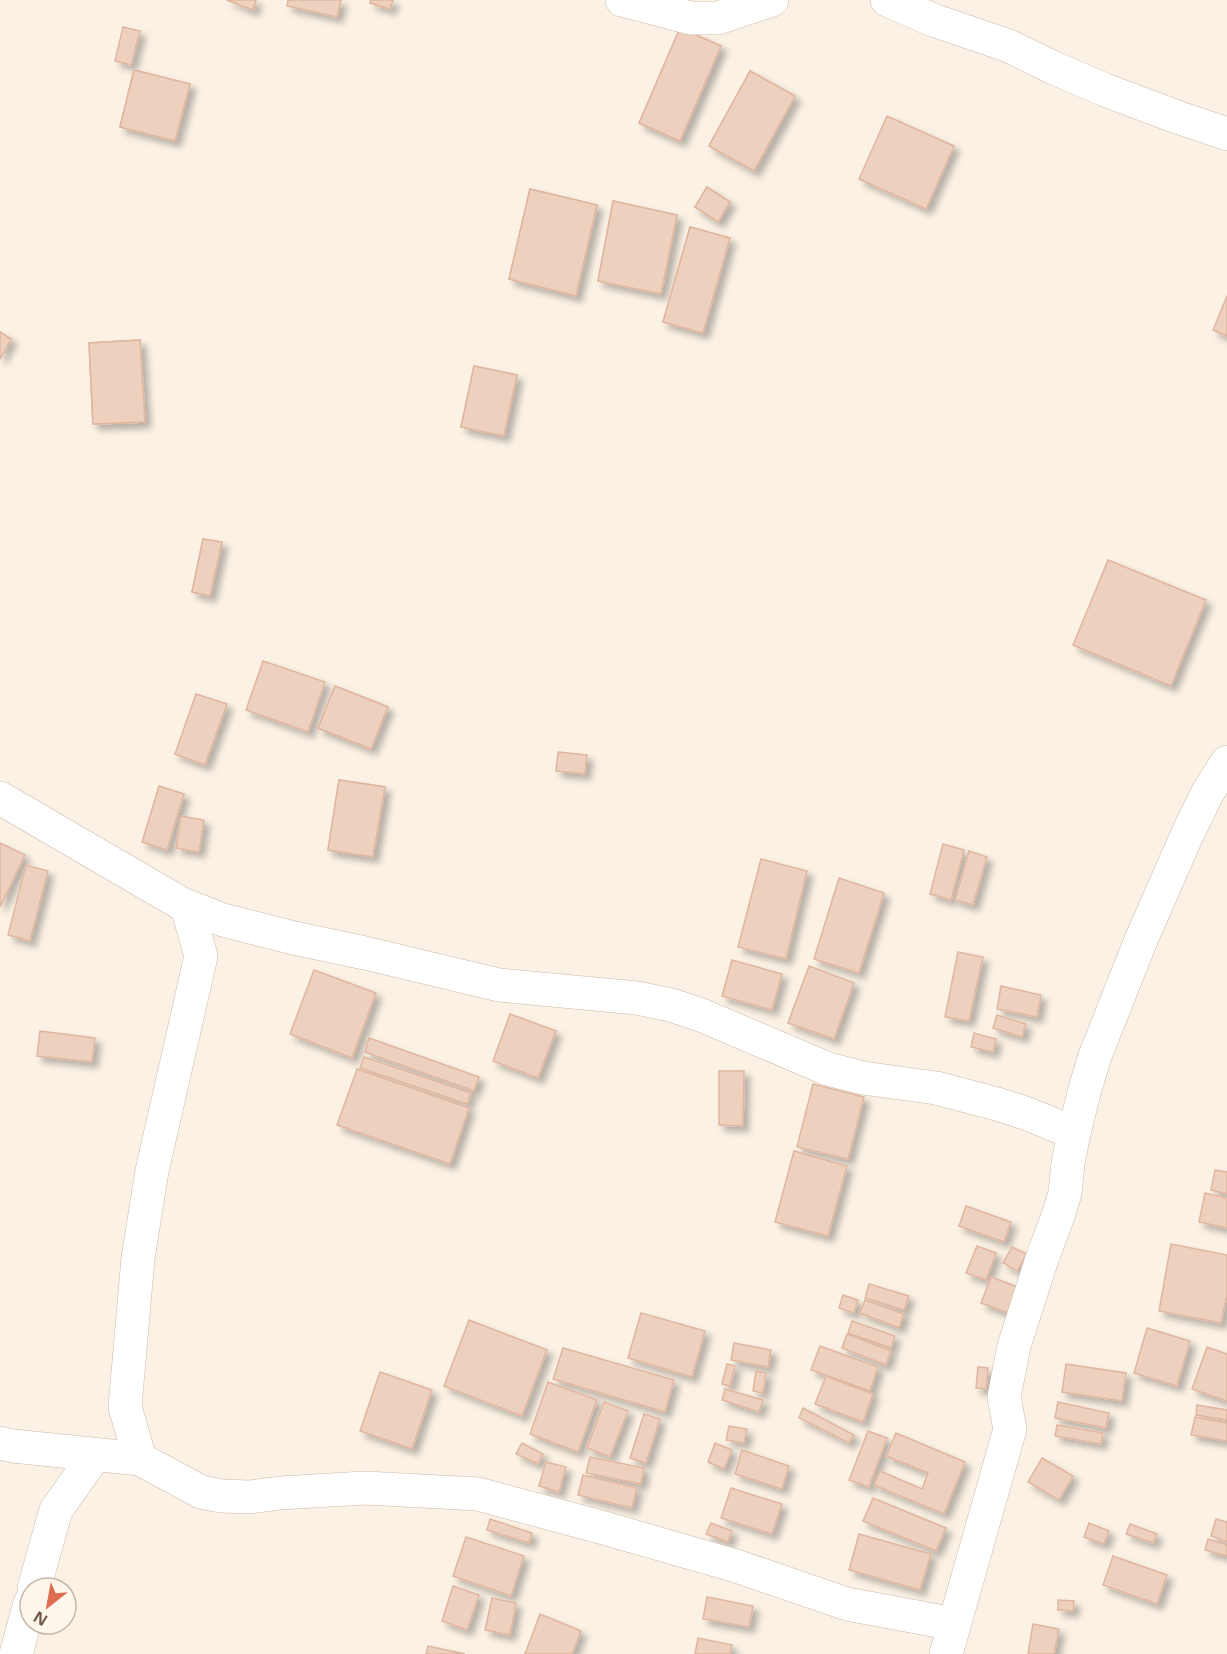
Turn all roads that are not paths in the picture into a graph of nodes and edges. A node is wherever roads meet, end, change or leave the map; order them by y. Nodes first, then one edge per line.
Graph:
1 (621, 0) edge
2 (772, 0) edge
3 (887, 0) edge
4 (1227, 134) edge
5 (1227, 762) edge
6 (0, 798) edge
7 (187, 907) junction
8 (240, 924) junction
9 (201, 956) junction
10 (1074, 1134) junction
11 (125, 1407) junction
12 (0, 1443) edge
13 (48, 1450) junction
14 (97, 1455) junction
15 (140, 1460) junction
16 (56, 1510) junction
17 (37, 1576) edge
18 (21, 1636) edge
19 (950, 1639) edge
20 (16, 1654) edge

1 - 2 street
3 - 4 street
5 - 10 street
6 - 7 street
7 - 8 street
7 - 9 street
8 - 9 street
8 - 10 street
9 - 11 street
10 - 19 street
11 - 14 street
11 - 15 street
12 - 13 street
13 - 14 street
13 - 16 street
14 - 15 street
14 - 16 street
15 - 19 street
16 - 17 street
18 - 20 street

